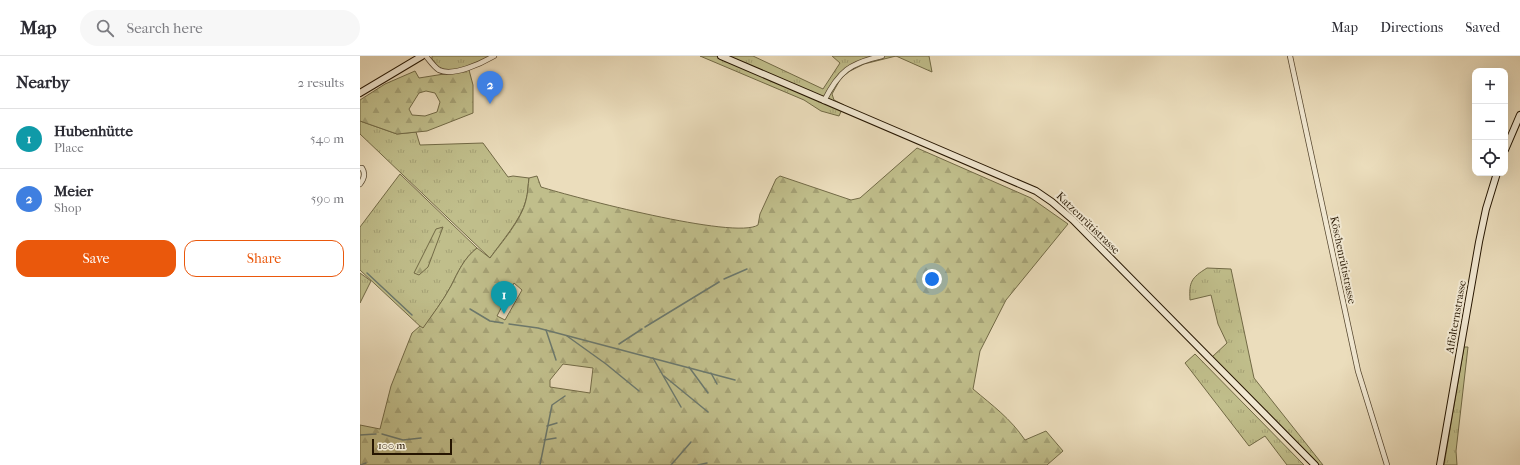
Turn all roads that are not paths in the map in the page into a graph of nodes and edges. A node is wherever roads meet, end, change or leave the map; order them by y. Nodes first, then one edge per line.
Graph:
1 (422, 56) edge
2 (426, 56) edge
3 (494, 56) edge
4 (721, 56) edge
5 (882, 56) edge
6 (1290, 56) edge
7 (360, 93) edge
8 (824, 101) junction
9 (1520, 115) edge
10 (1508, 143) edge
11 (360, 168) edge
12 (1496, 176) edge
13 (360, 184) edge
14 (1315, 465) edge
15 (1387, 465) edge
16 (1440, 465) edge

1 - 7 street
2 - 3 street
4 - 8 street, Katzenrütistrasse
5 - 8 street
6 - 15 street, Köschenrütistrasse
8 - 14 street, Katzenrütistrasse
9 - 10 street
11 - 13 street
12 - 16 street, Affolternstrasse

